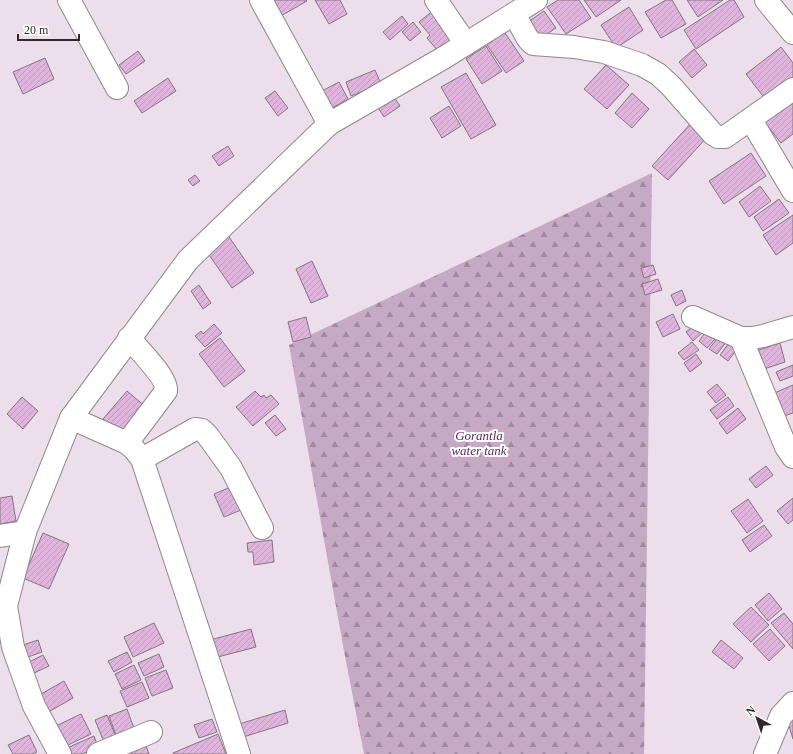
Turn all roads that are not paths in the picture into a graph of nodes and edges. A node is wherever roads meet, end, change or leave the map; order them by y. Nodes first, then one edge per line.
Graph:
1 (69, 0) edge
2 (261, 0) edge
3 (436, 0) edge
4 (536, 0) edge
5 (766, 0) edge
6 (514, 14) junction
7 (793, 33) edge
8 (466, 44) junction
9 (117, 88) dead end
10 (793, 89) edge
11 (751, 120) junction
12 (329, 124) junction
13 (793, 191) edge
14 (692, 317) dead end
15 (793, 326) edge
16 (129, 338) junction
17 (741, 338) junction
18 (71, 418) junction
19 (127, 443) junction
20 (793, 456) edge
21 (142, 459) junction
22 (262, 528) dead end
23 (25, 532) junction
24 (0, 536) edge
25 (793, 703) edge
26 (152, 732) dead end
27 (60, 754) edge
28 (98, 754) edge
29 (239, 754) edge
30 (765, 754) edge

1 - 9 street
2 - 12 street
3 - 8 street
4 - 6 street
5 - 7 street
6 - 8 street
6 - 11 street
8 - 12 street
10 - 11 street
11 - 13 street
12 - 16 street
14 - 17 street
15 - 17 street
16 - 18 street
16 - 19 street
17 - 20 street
18 - 19 street
18 - 23 street
19 - 21 street
21 - 22 street
21 - 29 street
23 - 24 street
23 - 27 street
25 - 30 street
26 - 28 street

